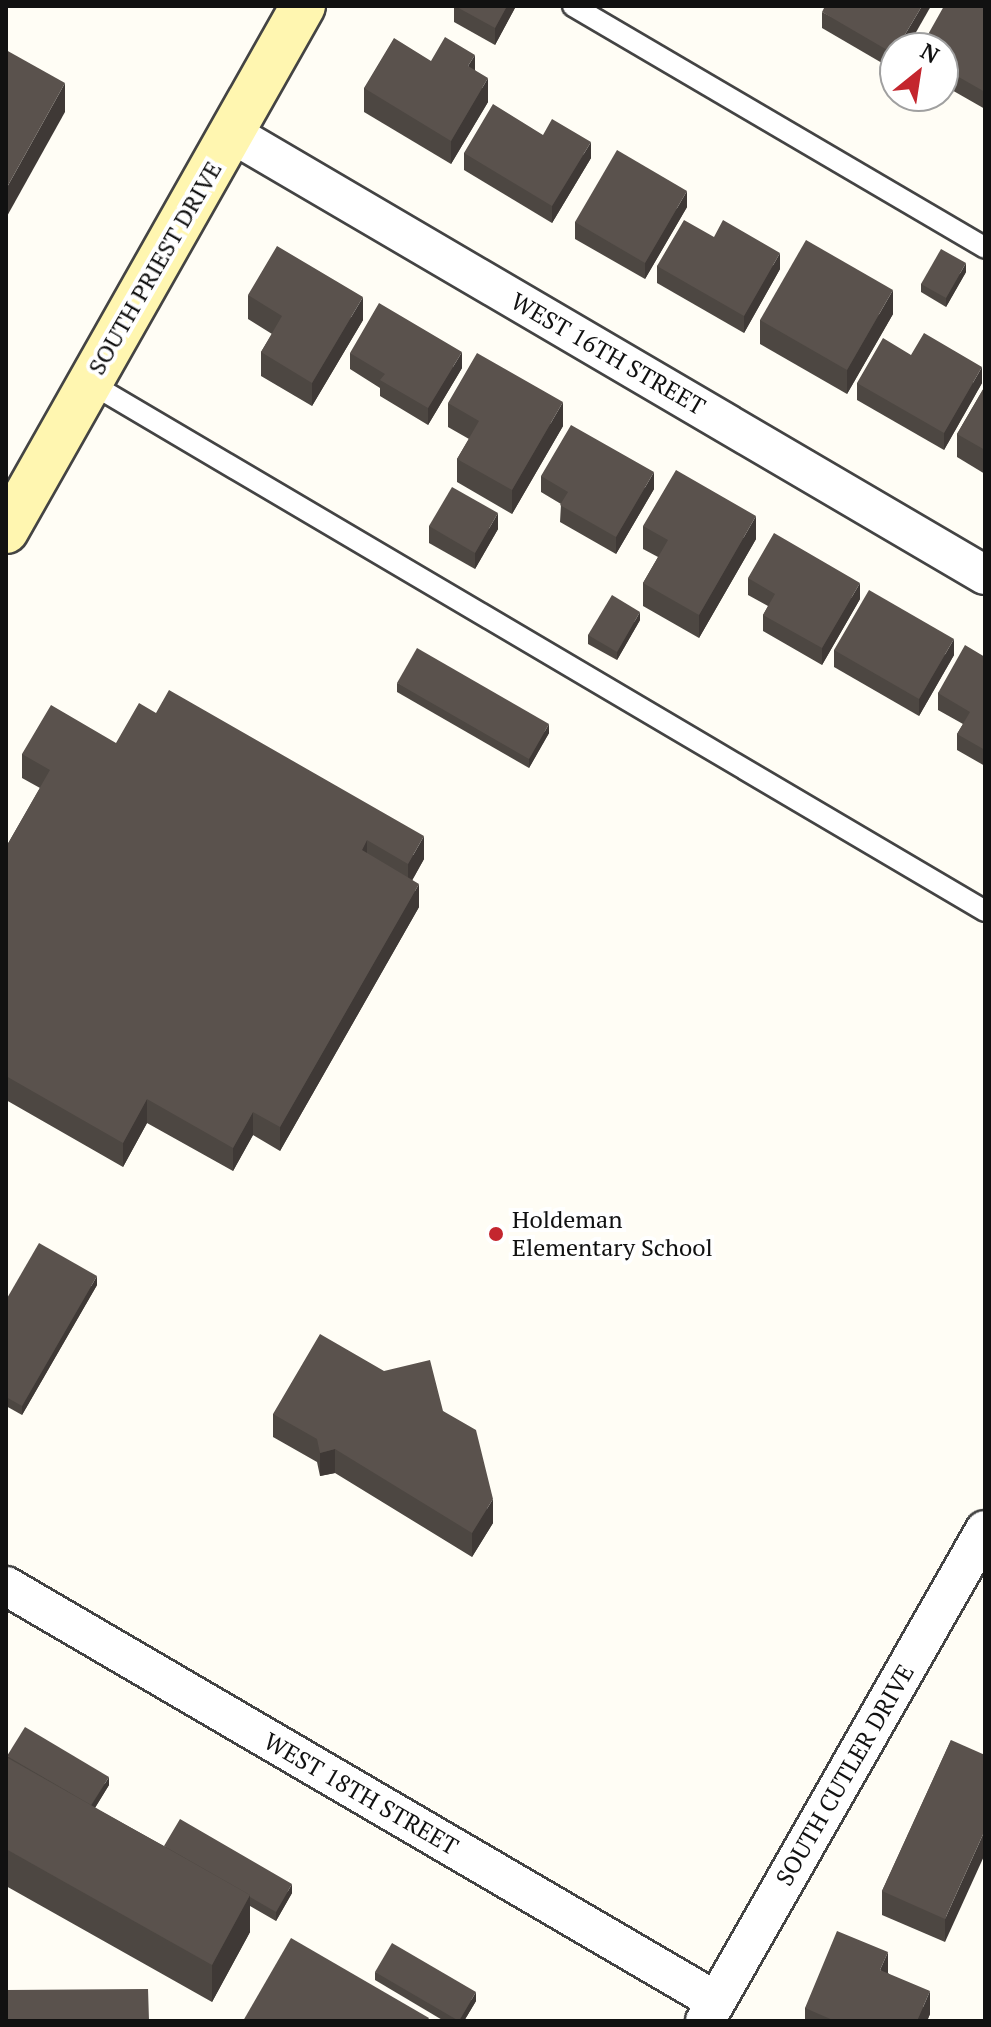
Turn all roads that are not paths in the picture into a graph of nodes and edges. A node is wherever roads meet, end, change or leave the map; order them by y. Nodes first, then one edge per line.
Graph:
1 (303, 6) edge
2 (573, 6) edge
3 (231, 133) junction
4 (985, 248) edge
5 (90, 383) junction
6 (6, 531) edge
7 (985, 575) edge
8 (985, 911) edge
9 (985, 1530) edge
10 (6, 1586) edge
11 (710, 2011) edge

1 - 3 main road, SOUTH PRIEST DRIVE
2 - 4 lane
3 - 5 main road, SOUTH PRIEST DRIVE
3 - 7 street, WEST 16TH STREET
5 - 6 main road, SOUTH PRIEST DRIVE
5 - 8 lane
9 - 11 street, SOUTH CUTLER DRIVE
10 - 11 street, WEST 18TH STREET

